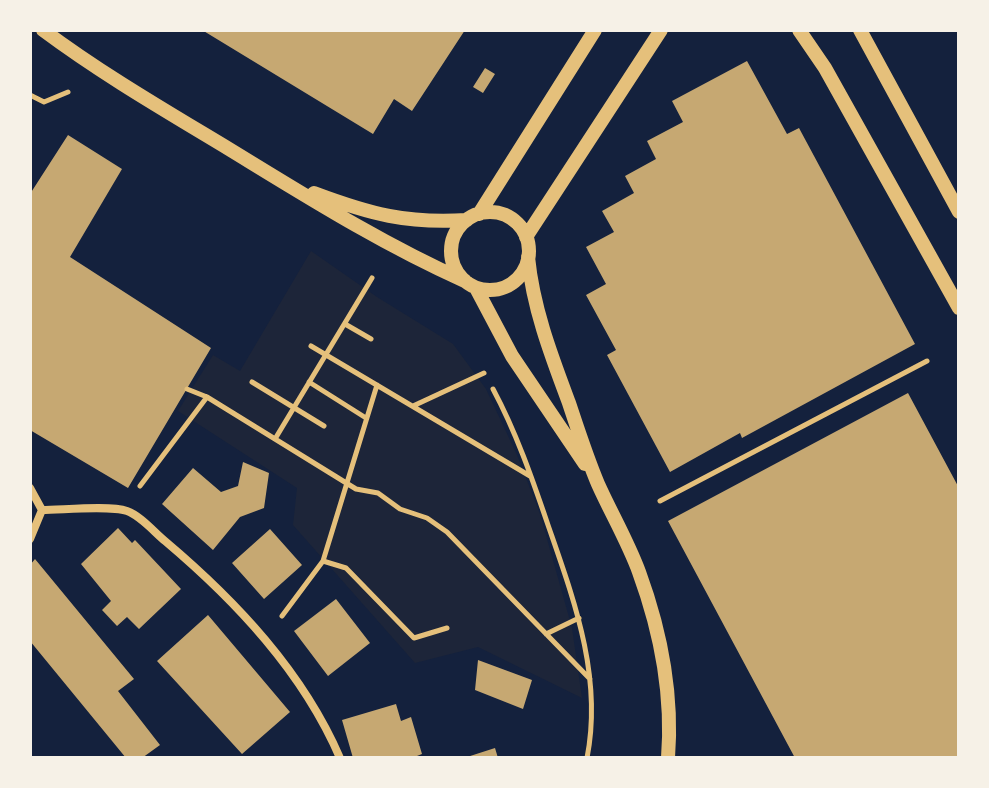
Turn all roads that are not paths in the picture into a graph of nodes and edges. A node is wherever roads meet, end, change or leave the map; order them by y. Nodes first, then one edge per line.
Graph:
1 (43, 30) edge
2 (595, 30) edge
3 (661, 30) edge
4 (799, 30) edge
5 (860, 30) edge
6 (280, 180) junction
7 (959, 212) edge
8 (473, 217) junction
9 (526, 237) junction
10 (528, 257) junction
11 (470, 285) junction
12 (959, 308) edge
13 (597, 481) junction
14 (30, 488) edge
15 (42, 510) junction
16 (30, 539) edge
17 (340, 758) edge
18 (668, 758) edge

1 - 6 street
2 - 8 street
3 - 9 street
4 - 12 street
5 - 7 street
6 - 8 street
6 - 11 street
8 - 9 street
8 - 11 street
9 - 10 street
10 - 11 street
10 - 13 street
11 - 13 street
13 - 18 street
14 - 15 street
15 - 16 street
15 - 17 street

